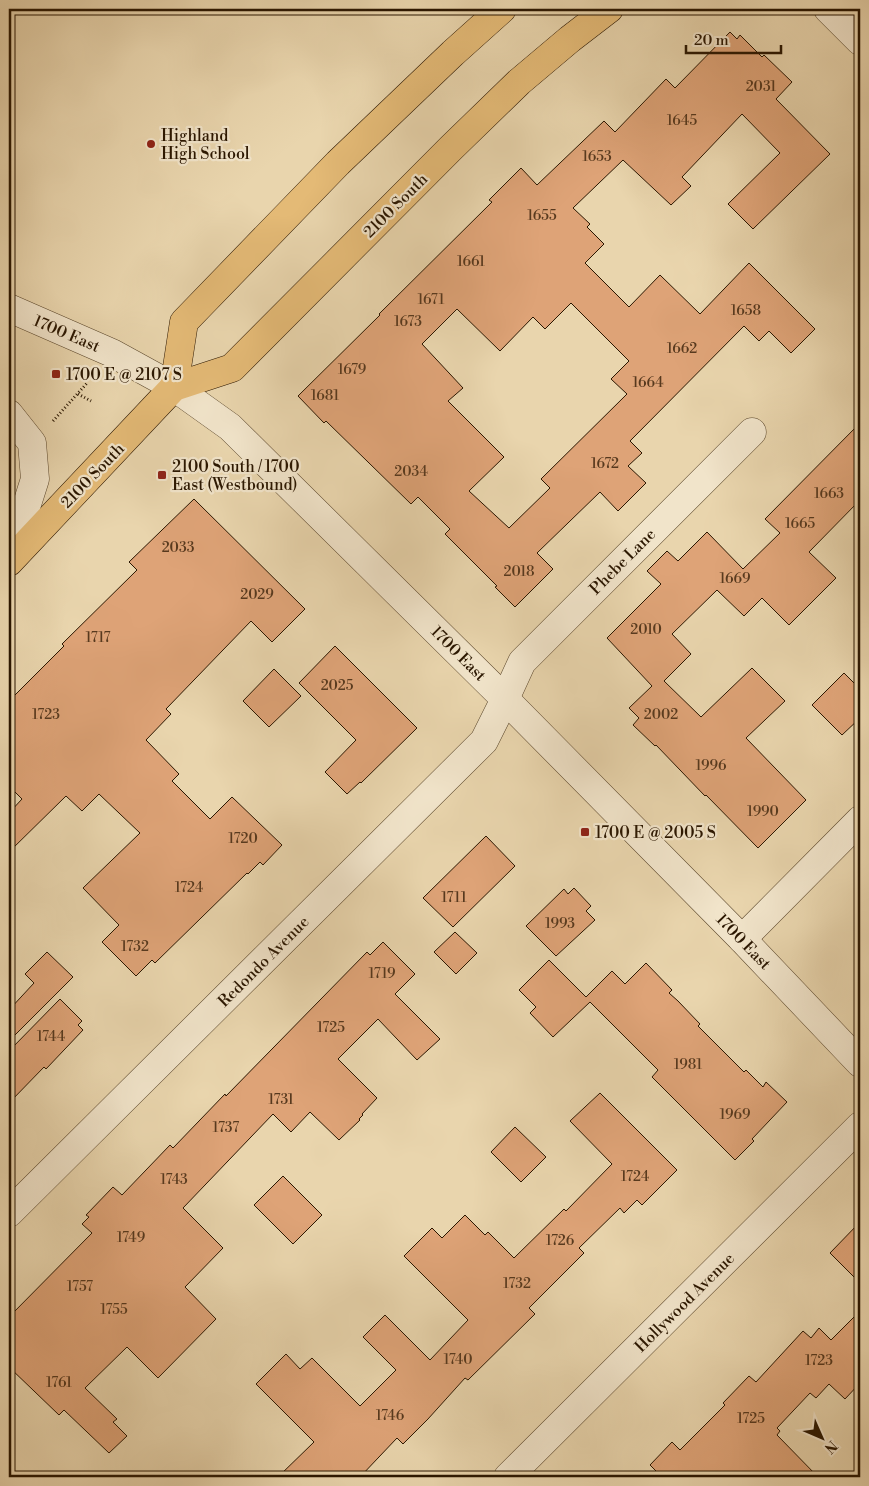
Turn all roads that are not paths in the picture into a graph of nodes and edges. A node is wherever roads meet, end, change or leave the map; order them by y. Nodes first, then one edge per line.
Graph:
1 (502, 9) edge
2 (609, 9) edge
3 (828, 9) edge
4 (860, 41) edge
5 (9, 308) edge
6 (174, 387) junction
7 (9, 414) edge
8 (752, 432) dead end
9 (9, 561) edge
10 (505, 699) junction
11 (860, 820) edge
12 (742, 938) junction
13 (860, 1063) edge
14 (860, 1126) edge
15 (9, 1213) edge
16 (508, 1477) edge

1 - 6 main road
2 - 6 main road, 2100 South
3 - 4 street
5 - 6 street, 1700 East
6 - 9 main road, 2100 South
6 - 10 street, 1700 East
7 - 9 street
8 - 10 street, Phebe Lane
10 - 12 street, 1700 East
10 - 15 street, Redondo Avenue
11 - 12 street
12 - 13 street, 1700 East
14 - 16 street, Hollywood Avenue

